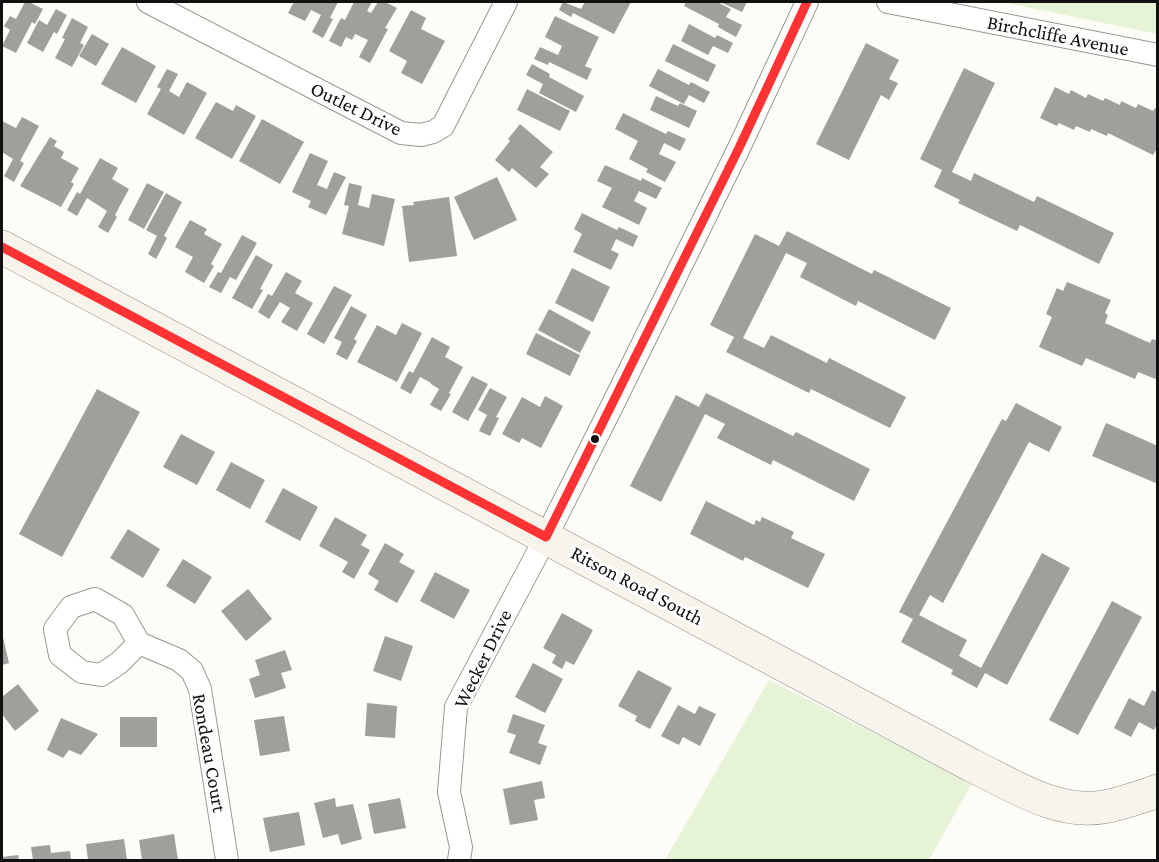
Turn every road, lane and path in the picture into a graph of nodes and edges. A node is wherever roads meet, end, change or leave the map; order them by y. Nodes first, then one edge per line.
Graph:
1 (148, 2) edge
2 (506, 2) edge
3 (807, 2) edge
4 (888, 2) edge
5 (1158, 56) edge
6 (2, 247) edge
7 (546, 537) junction
8 (139, 643) dead end
9 (1158, 791) edge
10 (227, 861) edge
11 (459, 861) edge

1 - 2 street, Outlet Drive
3 - 7 street, Wecker Drive
4 - 5 street, Birchcliffe Avenue
6 - 7 street, Ritson Road South
7 - 9 street, Ritson Road South
7 - 11 street, Wecker Drive
8 - 10 street, Rondeau Court

